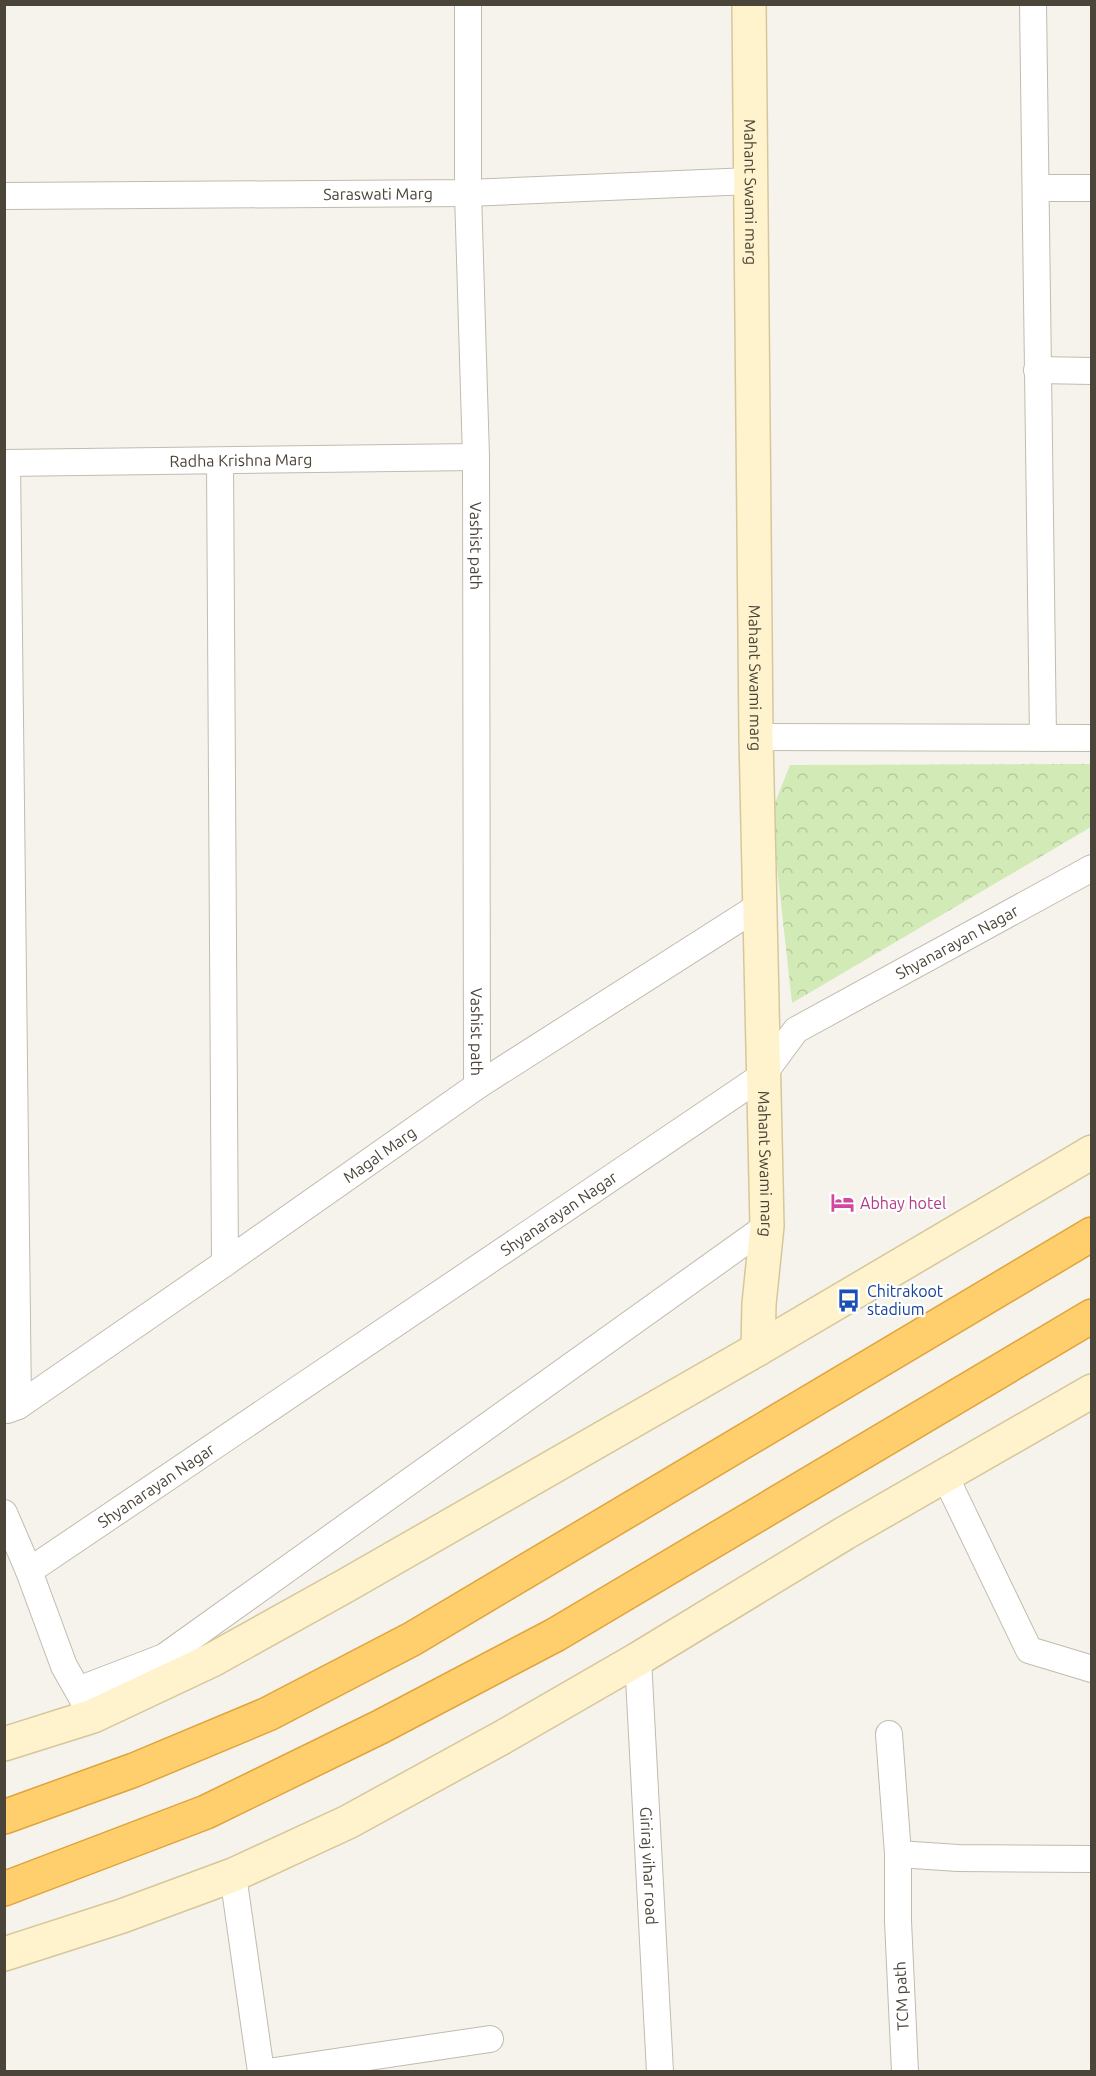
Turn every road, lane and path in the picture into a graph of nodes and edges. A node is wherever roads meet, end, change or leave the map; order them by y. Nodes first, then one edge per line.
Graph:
1 (468, 4) edge
2 (749, 4) edge
3 (1033, 4) edge
4 (750, 181) junction
5 (1036, 188) junction
6 (1092, 188) edge
7 (468, 194) junction
8 (4, 196) edge
9 (1037, 370) junction
10 (1092, 371) edge
11 (476, 457) junction
12 (220, 461) junction
13 (6, 463) edge
14 (756, 737) junction
15 (1043, 738) junction
16 (1092, 738) edge
17 (1092, 868) edge
18 (759, 906) junction
19 (762, 1076) junction
20 (477, 1086) junction
21 (1092, 1152) edge
22 (767, 1226) junction
23 (1092, 1234) edge
24 (225, 1263) junction
25 (1092, 1316) edge
26 (758, 1349) junction
27 (1092, 1391) edge
28 (11, 1409) edge
29 (945, 1476) junction
30 (4, 1513) edge
31 (30, 1571) junction
32 (638, 1659) junction
33 (1092, 1669) edge
34 (86, 1703) junction
35 (889, 1734) dead end
36 (4, 1744) edge
37 (4, 1817) edge
38 (898, 1854) junction
39 (1092, 1858) edge
40 (233, 1875) junction
41 (4, 1889) edge
42 (4, 1954) edge
43 (490, 2039) dead end
44 (261, 2072) edge
45 (268, 2072) edge
46 (660, 2072) edge
47 (905, 2072) edge

1 - 7 street, Vashist path
2 - 4 street, Mahant Swami marg
3 - 5 street
4 - 7 street, Saraswati Marg
4 - 14 street, Mahant Swami marg
5 - 6 street
5 - 9 street
7 - 8 street, Saraswati Marg
7 - 11 street, Vashist path
9 - 10 street
9 - 15 street
11 - 12 street, Radha Krishna Marg
11 - 20 street, Vashist path
12 - 13 street, Radha Krishna Marg
12 - 24 street
13 - 28 street
14 - 15 street
14 - 18 street, Mahant Swami marg
15 - 16 street
17 - 19 street, Shyanarayan Nagar
18 - 19 street, Mahant Swami marg
18 - 20 street, Magal Marg
19 - 22 street, Mahant Swami marg
19 - 31 street, Shyanarayan Nagar
20 - 24 street, Magal Marg
21 - 26 street
22 - 26 street, Mahant Swami marg
22 - 34 street
23 - 37 highway
24 - 28 street, Magal Marg
25 - 41 highway
26 - 34 street
27 - 29 street
29 - 32 street
29 - 33 street
30 - 31 street
31 - 34 street
32 - 40 street
32 - 46 street, Giriraj vihar road
34 - 36 street
35 - 38 street, TCM path
38 - 39 street
38 - 47 street, TCM path
40 - 42 street
40 - 44 street
43 - 45 street

